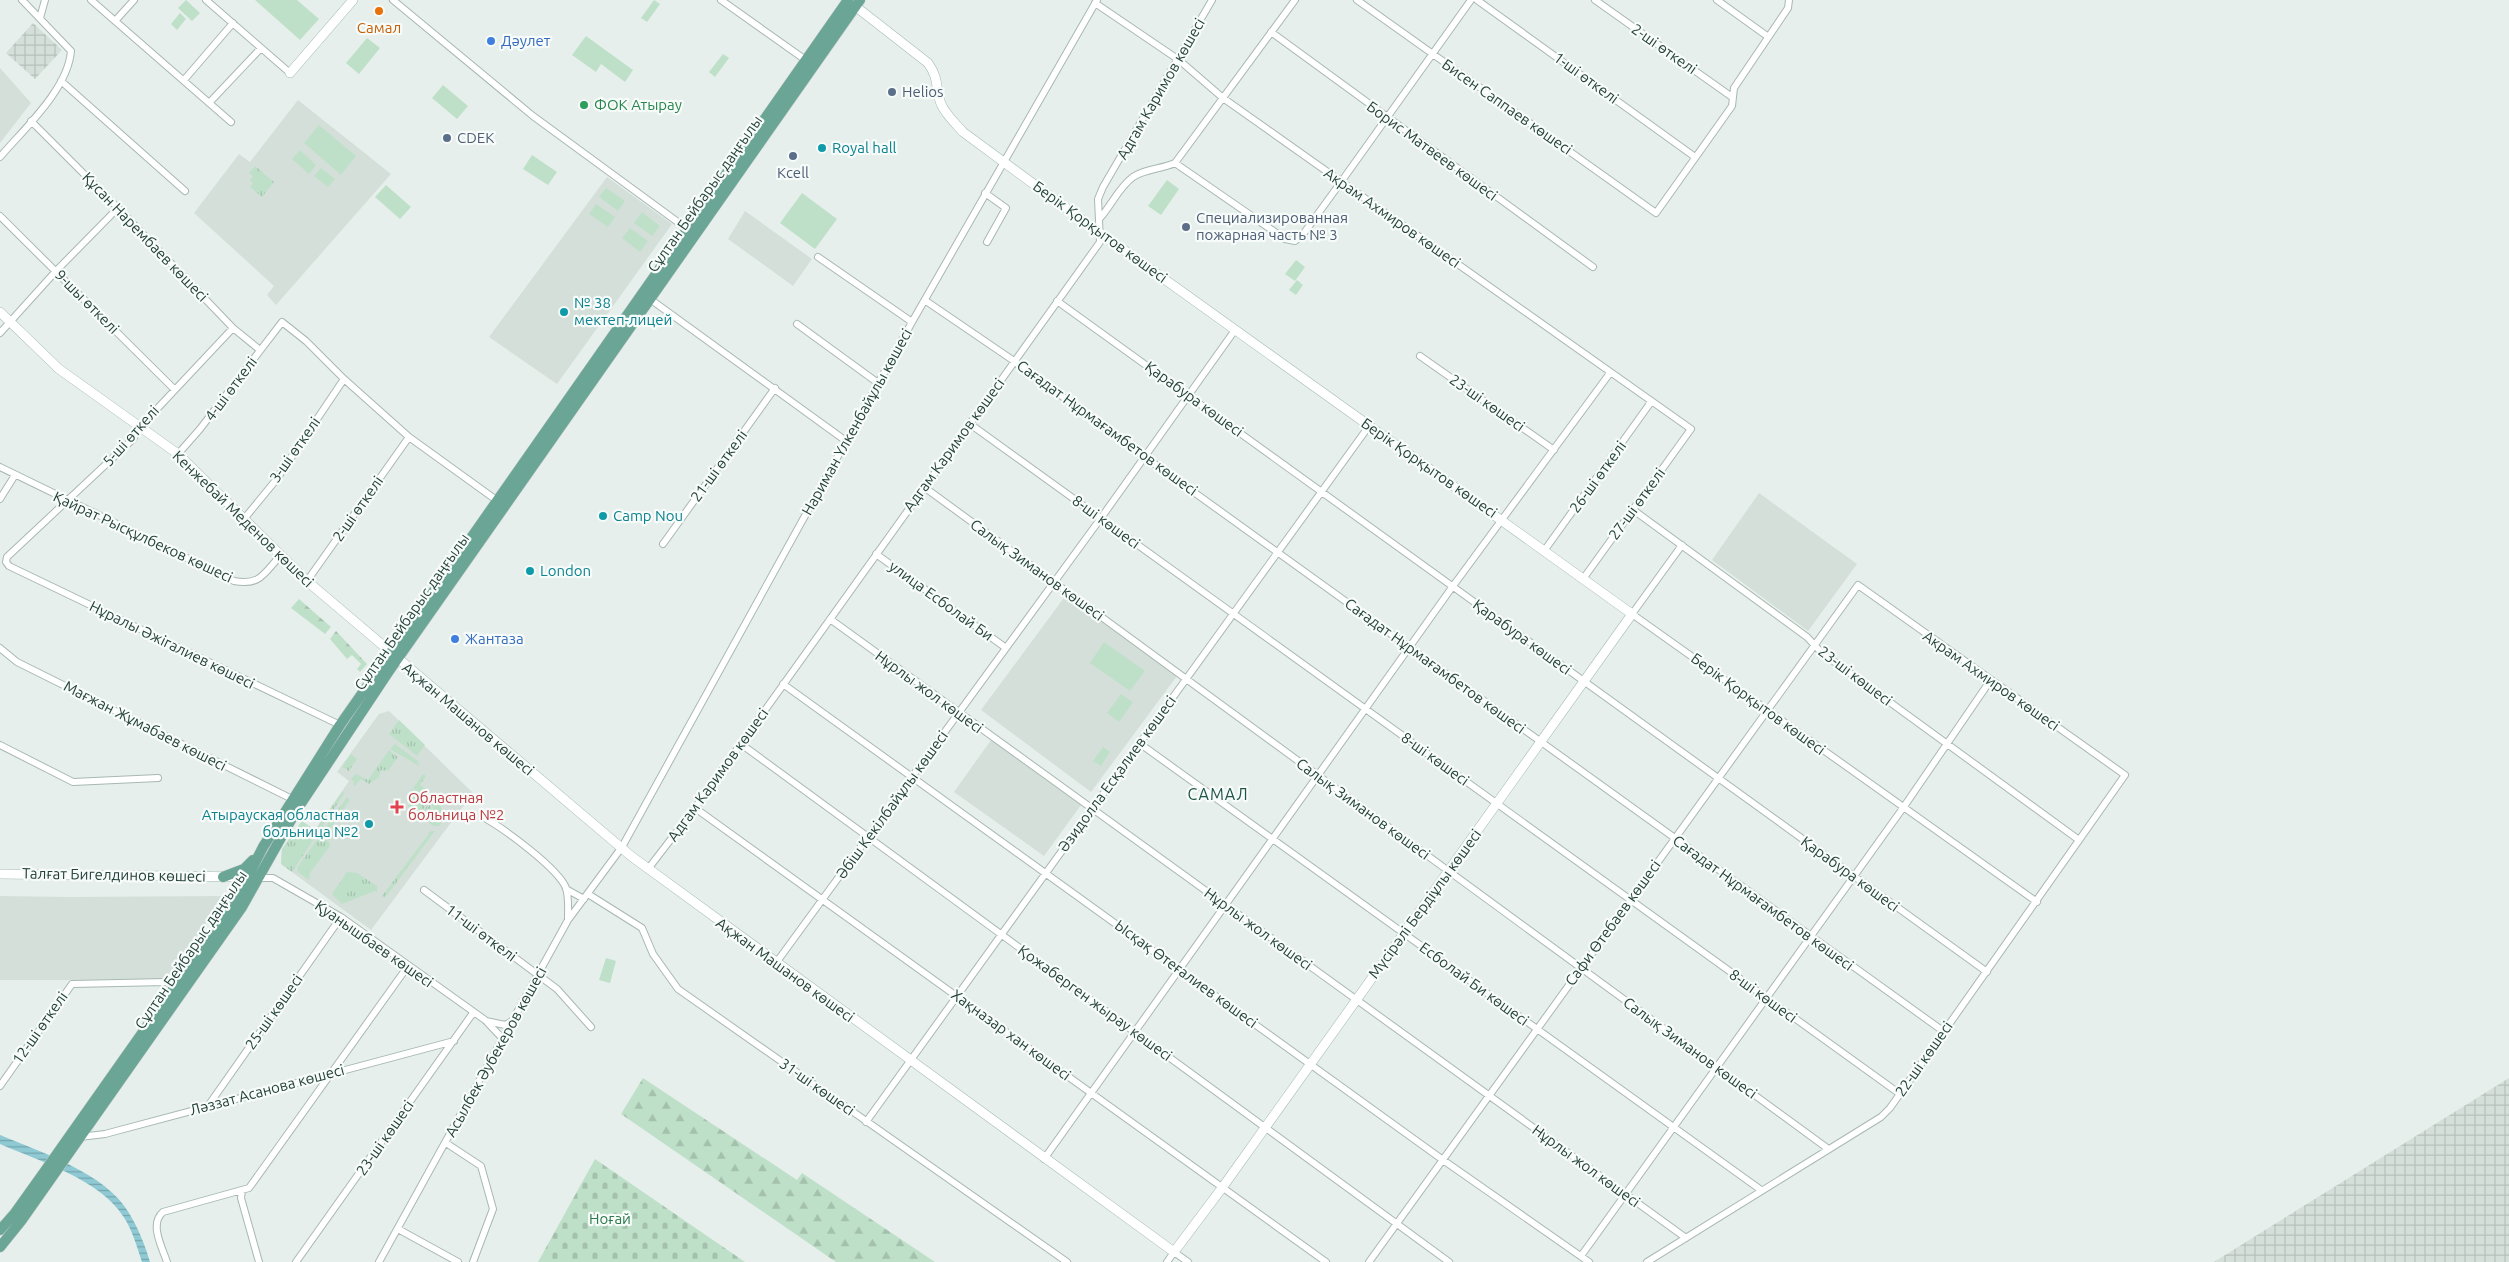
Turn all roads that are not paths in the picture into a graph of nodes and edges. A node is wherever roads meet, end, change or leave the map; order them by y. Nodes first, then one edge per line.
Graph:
1 (22, 0) edge
2 (45, 0) edge
3 (91, 0) edge
4 (134, 0) edge
5 (206, 0) edge
6 (353, 0) edge
7 (393, 0) edge
8 (721, 0) edge
9 (1212, 0) edge
10 (1295, 0) edge
11 (1357, 0) edge
12 (1471, 0) edge
13 (1477, 0) edge
14 (1595, 0) edge
15 (1716, 0) edge
16 (1789, 0) edge
17 (854, 2) edge
18 (1096, 2) edge
19 (40, 18) junction
20 (115, 21) junction
21 (233, 24) junction
22 (1271, 32) junction
23 (1767, 36) junction
24 (261, 48) junction
25 (1432, 53) junction
26 (1179, 60) junction
27 (810, 63) junction
28 (290, 73) joint
29 (184, 80) junction
30 (61, 81) junction
31 (1732, 97) junction
32 (1223, 98) junction
33 (209, 103) junction
34 (1386, 118) junction
35 (31, 121) junction
36 (232, 122) dead end
37 (1695, 157) junction
38 (0, 158) edge
39 (1004, 162) junction
40 (1175, 162) junction
41 (1341, 182) junction
42 (184, 191) dead end
43 (985, 193) junction
44 (118, 208) junction
45 (0, 216) edge
46 (1100, 218) junction
47 (691, 232) junction
48 (1100, 233) junction
49 (987, 242) dead end
50 (818, 257) dead end
51 (1593, 267) dead end
52 (56, 271) junction
53 (650, 299) junction
54 (926, 300) junction
55 (1057, 301) junction
56 (0, 312) edge
57 (10, 322) junction
58 (912, 322) junction
59 (797, 324) dead end
60 (232, 328) junction
61 (1235, 330) junction
62 (0, 334) edge
63 (260, 350) junction
64 (1420, 356) dead end
65 (1014, 361) junction
66 (1610, 373) junction
67 (344, 379) junction
68 (878, 384) junction
69 (775, 388) junction
70 (174, 389) junction
71 (1189, 395) junction
72 (1651, 402) junction
73 (970, 424) junction
74 (1369, 426) junction
75 (140, 427) junction
76 (1691, 429) joint
77 (409, 437) junction
78 (846, 440) junction
79 (1554, 450) junction
80 (178, 454) junction
81 (1145, 457) junction
82 (0, 467) edge
83 (15, 475) junction
84 (924, 487) junction
85 (1322, 492) junction
86 (0, 499) edge
87 (68, 501) junction
88 (500, 503) junction
89 (1632, 509) junction
90 (1101, 518) junction
91 (244, 519) junction
92 (1502, 521) junction
93 (663, 544) dead end
94 (1682, 545) junction
95 (1544, 551) junction
96 (1278, 552) junction
97 (876, 554) junction
98 (281, 556) junction
99 (6, 562) joint
100 (1584, 579) junction
101 (307, 581) junction
102 (1054, 583) junction
103 (1858, 585) joint
104 (1453, 586) junction
105 (1233, 614) junction
106 (1632, 614) junction
107 (830, 619) junction
108 (1815, 646) junction
109 (1410, 647) junction
110 (0, 648) edge
111 (1006, 648) junction
112 (393, 657) junction
113 (1186, 679) junction
114 (1584, 681) junction
115 (1990, 681) junction
116 (783, 684) junction
117 (1365, 709) junction
118 (1767, 710) junction
119 (959, 713) junction
120 (340, 725) junction
121 (1540, 742) junction
122 (741, 744) junction
123 (1139, 744) junction
124 (1947, 744) junction
125 (0, 745) edge
126 (2125, 775) joint
127 (1318, 776) junction
128 (912, 777) junction
129 (158, 778) dead end
130 (1718, 778) junction
131 (292, 799) junction
132 (1496, 804) junction
133 (695, 808) junction
134 (1903, 808) junction
135 (1092, 809) junction
136 (483, 817) dead end
137 (868, 837) junction
138 (1272, 839) junction
139 (1674, 839) junction
140 (2079, 840) junction
141 (264, 847) junction
142 (622, 847) junction
143 (648, 869) junction
144 (1448, 871) junction
145 (1045, 873) junction
146 (0, 874) edge
147 (1854, 876) junction
148 (223, 877) junction
149 (253, 877) junction
150 (566, 889) junction
151 (424, 890) dead end
152 (586, 896) junction
153 (823, 899) junction
154 (1630, 900) junction
155 (2037, 902) junction
156 (1225, 905) junction
157 (341, 917) junction
158 (568, 920) junction
159 (1001, 934) junction
160 (1404, 934) junction
161 (1810, 937) junction
162 (776, 963) junction
163 (408, 966) junction
164 (1581, 968) junction
165 (1179, 970) junction
166 (1987, 972) junction
167 (538, 976) junction
168 (177, 985) junction
169 (957, 996) junction
170 (1766, 998) junction
171 (1356, 1000) junction
172 (473, 1013) junction
173 (484, 1020) junction
174 (514, 1020) junction
175 (591, 1027) dead end
176 (1537, 1029) junction
177 (1134, 1032) junction
178 (1943, 1032) junction
179 (503, 1039) junction
180 (454, 1041) junction
181 (910, 1061) junction
182 (1310, 1064) junction
183 (1716, 1067) junction
184 (331, 1072) junction
185 (0, 1086) edge
186 (1091, 1093) junction
187 (1900, 1094) junction
188 (1489, 1096) junction
189 (208, 1106) junction
190 (866, 1122) junction
191 (1673, 1127) junction
192 (1265, 1128) junction
193 (80, 1137) junction
194 (446, 1143) junction
195 (1827, 1148) junction
196 (1044, 1159) junction
197 (1443, 1160) junction
198 (1222, 1188) junction
199 (242, 1190) junction
200 (1761, 1190) junction
201 (1624, 1194) junction
202 (1397, 1224) junction
203 (398, 1229) junction
204 (0, 1230) edge
205 (1686, 1238) junction
206 (0, 1247) edge
207 (1174, 1252) junction
208 (1581, 1256) junction
209 (167, 1262) edge
210 (260, 1262) edge
211 (296, 1262) edge
212 (379, 1262) edge
213 (458, 1262) edge
214 (473, 1262) edge
215 (1067, 1262) edge
216 (1167, 1262) edge
217 (1188, 1262) edge
218 (1326, 1262) edge
219 (1369, 1262) edge
220 (1449, 1262) edge
221 (1589, 1262) edge
222 (1647, 1262) edge

1 - 19 street
2 - 19 street
3 - 20 street
4 - 20 street
5 - 21 street
6 - 28 street
7 - 47 street
8 - 27 street
9 - 26 street, Адгам Каримов көшесі
10 - 22 street
11 - 25 street, Бисен Саппаев көшесі
12 - 25 street
13 - 37 street, 1-ші өткелі
14 - 31 street, 2-ші өткелі
15 - 23 street
16 - 23 street
17 - 27 main road, Сұлтан Бейбарыс даңғылы
17 - 39 street, Берік Қорқытов көшесі
18 - 26 street, Акрам Ахмиров көшесі
18 - 39 street, Нариман Үлкенбайұлы көшесі
19 - 30 street
20 - 29 street
21 - 24 street
21 - 29 street
22 - 32 street
22 - 34 street, Борис Матвеев көшесі
23 - 31 street
24 - 28 street
24 - 33 street
25 - 34 street
25 - 37 street, Бисен Саппаев көшесі
26 - 32 street, Акрам Ахмиров көшесі
26 - 46 street, Адгам Каримов көшесі
27 - 47 main road, Сұлтан Бейбарыс даңғылы
29 - 33 street
30 - 35 street
30 - 42 street
31 - 37 street
32 - 40 street
32 - 41 street, Акрам Ахмиров көшесі
33 - 36 street
34 - 41 street
34 - 51 street, Борис Матвеев көшесі
35 - 38 street
35 - 44 street, Құсан Нарембаев көшесі
39 - 43 street, Нариман Үлкенбайұлы көшесі
39 - 48 street, Берік Қорқытов көшесі
40 - 41 street
40 - 46 street
41 - 66 street, Акрам Ахмиров көшесі
43 - 49 street
43 - 54 street, Нариман Үлкенбайұлы көшесі
44 - 52 street
44 - 60 street, Құсан Нарембаев көшесі
45 - 52 street, 9-шы өткелі
46 - 48 street, Адгам Каримов көшесі
47 - 53 main road, Сұлтан Бейбарыс даңғылы
47 - 88 main road, Сұлтан Бейбарыс даңғылы
48 - 55 street, Адгам Каримов көшесі
48 - 61 street, Берік Қорқытов көшесі
50 - 58 street
52 - 57 street
52 - 70 street, 9-шы өткелі
53 - 69 street
53 - 88 main road, Сұлтан Бейбарыс даңғылы
54 - 58 street, Нариман Үлкенбайұлы көшесі
54 - 65 street, Сағадат Нұрмағамбетов көшесі
55 - 65 street, Адгам Каримов көшесі
55 - 71 street, Қарабура көшесі
56 - 57 street, Кенжебай Меденов көшесі
57 - 62 street
57 - 75 street, Кенжебай Меденов көшесі
58 - 68 street, Нариман Үлкенбайұлы көшесі
59 - 68 street
60 - 63 street, Құсан Нарембаев көшесі
60 - 70 street, 5-ші өткелі
61 - 71 street, Әбіш Кекілбайұлы көшесі
61 - 74 street, Берік Қорқытов көшесі
63 - 67 street, 4-ші өткелі
63 - 80 street, 4-ші өткелі
64 - 79 street, 23-шi көшесi
65 - 73 street, Адгам Каримов көшесі
65 - 81 street, Сағадат Нұрмағамбетов көшесі
66 - 72 street, Акрам Ахмиров көшесі
66 - 79 street
67 - 77 street
67 - 91 street, 3-ші өткелі
68 - 78 street, Нариман Үлкенбайұлы көшесі
69 - 78 street
69 - 93 street, 21-ші өткелі
70 - 75 street, 5-ші өткелі
71 - 81 street, Әбіш Кекілбайұлы көшесі
71 - 85 street, Қарабура көшесі
72 - 76 street, Акрам Ахмиров көшесі
72 - 95 street, 26-ші өткелі
73 - 84 street, Адгам Каримов көшесі
73 - 90 street, 8-шi көшесi
74 - 85 street, Әзидолла Есқалиев көшесі
74 - 92 street, Берік Қорқытов көшесі
75 - 80 street, Кенжебай Меденов көшесі
75 - 87 street, 5-ші өткелі
76 - 89 street, 27-ші өткелі
77 - 88 street
77 - 101 street, 2-ші өткелі
78 - 142 street, Нариман Үлкенбайұлы көшесі
79 - 92 street
80 - 91 street, Кенжебай Меденов көшесі
81 - 90 street, Әбіш Кекілбайұлы көшесі
81 - 96 street, Сағадат Нұрмағамбетов көшесі
82 - 83 street, Қайрат Рысқұлбеков көшесі
83 - 86 street
83 - 87 street, Қайрат Рысқұлбеков көшесі
84 - 97 street, Адгам Каримов көшесі
84 - 102 street, Салық Зиманов көшесі
85 - 96 street, Әзидолла Есқалиев көшесі
85 - 104 street, Қарабура көшесі
87 - 98 street, Қайрат Рысқұлбеков көшесі
87 - 99 street, 5-ші өткелі
88 - 112 main road, Сұлтан Бейбарыс даңғылы
89 - 94 street, 23-шi көшесi
89 - 100 street, 27-ші өткелі
90 - 102 street, Әбіш Кекілбайұлы көшесі
90 - 105 street, 8-шi көшесi
91 - 98 street, Кенжебай Меденов көшесі
92 - 95 street, Берік Қорқытов көшесі
92 - 104 street
94 - 106 street, Мүсірәлі Бердіұлы көшесі
94 - 108 street, 23-шi көшесi
95 - 100 street, Берік Қорқытов көшесі
96 - 105 street, Әзидолла Есқалиев көшесі
96 - 109 street, Сағадат Нұрмағамбетов көшесі
97 - 107 street, Адгам Каримов көшесі
97 - 111 street, улица Есболай Би
98 - 101 street, Кенжебай Меденов көшесі
99 - 120 street, Нұралы Әжiгалиев көшесi
100 - 106 street, Берік Қорқытов көшесі
101 - 112 street, Кенжебай Меденов көшесі
102 - 111 street, Әбіш Кекілбайұлы көшесі
102 - 113 street, Салық Зиманов көшесі
103 - 108 street, Сафи Өтебаев көшесі
103 - 115 street, Акрам Ахмиров көшесі
104 - 109 street
104 - 114 street, Қарабура көшесі
105 - 113 street, Әзидолла Есқалиев көшесі
105 - 117 street, 8-шi көшесi
106 - 114 street, Мүсірәлі Бердіұлы көшесі
106 - 118 street, Берік Қорқытов көшесі
107 - 116 street, Адгам Каримов көшесі
107 - 119 street, Нұрлы жол көшесі
108 - 118 street, Сафи Өтебаев көшесі
108 - 124 street, 23-шi көшесi
109 - 117 street
109 - 121 street, Сағадат Нұрмағамбетов көшесі
110 - 131 street, Мағжан Жұмабаев көшесі
111 - 119 street, Әбіш Кекілбайұлы көшесі
112 - 120 main road, Сұлтан Бейбарыс даңғылы
112 - 142 street, Ақжан Машанов көшесі
112 - 149 main road, Сұлтан Бейбарыс даңғылы
113 - 123 street, Әзидолла Есқалиев көшесі
113 - 127 street, Салық Зиманов көшесі
114 - 121 street, Мүсірәлі Бердіұлы көшесі
114 - 130 street, Қарабура көшесі
115 - 124 street
115 - 126 street, Акрам Ахмиров көшесі
116 - 122 street, Адгам Каримов көшесі
116 - 128 street, Ысқақ Өтеғалиев көшесі
117 - 127 street
117 - 132 street, 8-шi көшесi
118 - 130 street, Сафи Өтебаев көшесі
118 - 134 street, Берік Қорқытов көшесі
119 - 128 street, Әбіш Кекілбайұлы көшесі
119 - 135 street, Нұрлы жол көшесі
120 - 131 main road, Сұлтан Бейбарыс даңғылы
121 - 132 street, Мүсірәлі Бердіұлы көшесі
121 - 139 street, Сағадат Нұрмағамбетов көшесі
122 - 133 street, Адгам Каримов көшесі
122 - 137 street, Қожаберген жырау көшесі
123 - 135 street, Әзидолла Есқалиев көшесі
123 - 138 street, Есболай Би көшесі
124 - 134 street
124 - 140 street, 23-шi көшесi
125 - 129 street
126 - 140 street, 22-ші көшесі
127 - 138 street
127 - 144 street, Салық Зиманов көшесі
128 - 137 street, Әбіш Кекілбайұлы көшесі
128 - 145 street, Ысқақ Өтеғалиев көшесі
130 - 139 street, Сафи Өтебаев көшесі
130 - 147 street, Қарабура көшесі
131 - 141 main road, Сұлтан Бейбарыс даңғылы
132 - 144 street, Мүсірәлі Бердіұлы көшесі
132 - 154 street, 8-шi көшесi
133 - 143 street, Адгам Каримов көшесі
133 - 153 street, Хақназар хан көшесі
134 - 147 street
134 - 155 street, Берік Қорқытов көшесі
135 - 145 street, Әзидолла Есқалиев көшесі
135 - 156 street, Нұрлы жол көшесі
136 - 150 street
137 - 153 street, Әбіш Кекілбайұлы көшесі
137 - 159 street, Қожаберген жырау көшесі
138 - 156 street
138 - 160 street, Есболай Би көшесі
139 - 154 street, Сафи Өтебаев көшесі
139 - 161 street, Сағадат Нұрмағамбетов көшесі
140 - 155 street, 22-ші көшесі
141 - 148 main road
141 - 149 main road, Сұлтан Бейбарыс даңғылы
142 - 143 street, Ақжан Машанов көшесі
142 - 152 street, Асылбек Әубекеров көшесі
143 - 162 street, Ақжан Машанов көшесі
144 - 160 street, Мүсірәлі Бердіұлы көшесі
144 - 164 street, Салық Зиманов көшесі
145 - 159 street, Әзидолла Есқалиев көшесі
145 - 165 street, Ысқақ Өтеғалиев көшесі
146 - 148 street, Талғат Бигелдинов көшесі
147 - 161 street
147 - 166 street, Қарабура көшесі
148 - 149 street, Талғат Бигелдинов көшесі
149 - 157 street, Қуанышбаев көшесі
149 - 168 main road, Сұлтан Бейбарыс даңғылы
149 - 193 main road, Сұлтан Бейбарыс даңғылы
150 - 152 street, 31-ші көшесі
150 - 158 street
151 - 167 street, 11-ші өткелі
152 - 158 street, Асылбек Әубекеров көшесі
152 - 190 street, 31-ші көшесі
153 - 162 street, Әбіш Кекілбайұлы көшесі
153 - 169 street, Хақназар хан көшесі
154 - 164 street, Сафи Өтебаев көшесі
154 - 170 street, 8-шi көшесi
155 - 166 street, 22-ші көшесі
156 - 165 street
156 - 171 street, Нұрлы жол көшесі
157 - 163 street, Қуанышбаев көшесі
157 - 189 street, 25-ші көшесі
158 - 167 street, Асылбек Әубекеров көшесі
159 - 169 street, Әзидолла Есқалиев көшесі
159 - 177 street, Қожаберген жырау көшесі
160 - 171 street, Мүсірәлі Бердіұлы көшесі
160 - 176 street, Есболай Би көшесі
161 - 170 street
161 - 178 street, Сағадат Нұрмағамбетов көшесі
162 - 181 street, Ақжан Машанов көшесі
163 - 172 street, Қуанышбаев көшесі
163 - 184 street
164 - 176 street, Сафи Өтебаев көшесі
164 - 183 street, Салық Зиманов көшесі
165 - 177 street
165 - 182 street, Ысқақ Өтеғалиев көшесі
166 - 178 street, 22-ші көшесі
167 - 174 street, Асылбек Әубекеров көшесі
167 - 175 street, 11-ші өткелі
168 - 185 street, 12-ші өткелі
168 - 204 main road, Сұлтан Бейбарыс даңғылы
169 - 181 street, Әзидолла Есқалиев көшесі
169 - 186 street, Хақназар хан көшесі
170 - 183 street
170 - 187 street, 8-шi көшесi
171 - 182 street, Мүсірәлі Бердіұлы көшесі
171 - 188 street, Нұрлы жол көшесі
172 - 173 street, Қуанышбаев көшесі
172 - 180 street, 23-ші көшесі
173 - 174 street, Қуанышбаев көшесі
173 - 179 street, Қуанышбаев көшесі
174 - 179 street, Асылбек Әубекеров көшесі
176 - 188 street, Сафи Өтебаев көшесі
176 - 191 street, Есболай Би көшесі
177 - 186 street
177 - 192 street, Қожаберген жырау көшесі
178 - 187 street, 22-ші көшесі
179 - 194 street, Асылбек Әубекеров көшесі
180 - 184 street, Ләззат Асанова көшесі
180 - 211 street, 23-ші көшесі
181 - 190 street, Әзидолла Есқалиев көшесі
181 - 196 street, Ақжан Машанов көшесі
182 - 192 street, Мүсірәлі Бердіұлы көшесі
182 - 197 street, Ысқақ Өтеғалиев көшесі
183 - 191 street
183 - 195 street, Салық Зиманов көшесі
184 - 189 street, Ләззат Асанова көшесі
184 - 199 street
186 - 196 street
186 - 198 street, Хақназар хан көшесі
187 - 195 street, 22-ші көшесі
188 - 197 street, Сафи Өтебаев көшесі
188 - 201 street, Нұрлы жол көшесі
189 - 193 street, Ләззат Асанова көшесі
190 - 215 street, 31-ші көшесі
191 - 200 street, Есболай Би көшесі
191 - 201 street
192 - 198 street, Мүсірәлі Бердіұлы көшесі
192 - 202 street, Қожаберген жырау көшесі
193 - 206 main road, Сұлтан Бейбарыс даңғылы
194 - 203 street, Асылбек Әубекеров көшесі
194 - 214 street
195 - 200 street, 22-ші көшесі
196 - 207 street, Ақжан Машанов көшесі
197 - 202 street, Сафи Өтебаев көшесі
197 - 208 street, Ысқақ Өтеғалиев көшесі
198 - 207 street, Мүсірәлі Бердіұлы көшесі
198 - 218 street, Хақназар хан көшесі
199 - 209 street
199 - 210 street
200 - 205 street, 22-ші көшесі
201 - 205 street, Нұрлы жол көшесі
201 - 208 street
202 - 219 street, Сафи Өтебаев көшесі
202 - 220 street, Қожаберген жырау көшесі
203 - 212 street, Асылбек Әубекеров көшесі
203 - 213 street
205 - 222 street, 22-ші көшесі
207 - 216 street, Мүсірәлі Бердіұлы көшесі
207 - 217 street, Ақжан Машанов көшесі
208 - 221 street, Ысқақ Өтеғалиев көшесі

